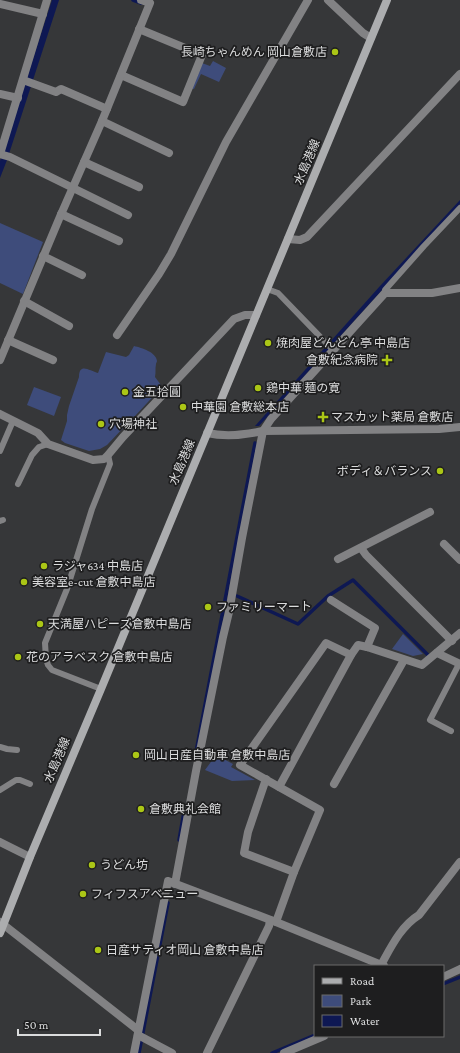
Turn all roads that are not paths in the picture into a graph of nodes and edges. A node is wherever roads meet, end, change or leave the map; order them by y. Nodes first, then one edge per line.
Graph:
1 (47, 0) edge
2 (141, 0) edge
3 (308, 0) edge
4 (328, 0) edge
5 (387, 0) edge
6 (150, 2) edge
7 (10, 3) edge
8 (0, 4) edge
9 (43, 14) junction
10 (139, 29) junction
11 (372, 38) junction
12 (460, 74) edge
13 (121, 75) junction
14 (27, 82) junction
15 (0, 94) edge
16 (18, 98) junction
17 (107, 109) junction
18 (102, 121) junction
19 (169, 153) dead end
20 (4, 155) edge
21 (84, 162) junction
22 (139, 187) dead end
23 (72, 188) junction
24 (460, 208) edge
25 (61, 214) junction
26 (128, 215) dead end
27 (288, 239) junction
28 (119, 241) dead end
29 (43, 256) junction
30 (82, 275) dead end
31 (460, 288) edge
32 (268, 289) junction
33 (385, 292) junction
34 (24, 301) junction
35 (256, 315) junction
36 (69, 326) dead end
37 (118, 335) dead end
38 (8, 340) junction
39 (331, 347) junction
40 (0, 360) edge
41 (53, 360) dead end
42 (0, 414) edge
43 (13, 421) junction
44 (460, 427) edge
45 (263, 431) junction
46 (207, 433) junction
47 (48, 444) junction
48 (0, 450) edge
49 (108, 455) junction
50 (18, 484) dead end
51 (430, 512) dead end
52 (444, 544) dead end
53 (361, 548) junction
54 (338, 559) dead end
55 (460, 560) edge
56 (331, 600) dead end
57 (460, 633) edge
58 (449, 638) junction
59 (367, 647) junction
60 (437, 653) junction
61 (351, 655) junction
62 (404, 660) junction
63 (459, 664) edge
64 (101, 689) junction
65 (450, 732) dead end
66 (0, 747) edge
67 (17, 750) dead end
68 (266, 779) junction
69 (30, 784) dead end
70 (334, 784) dead end
71 (279, 787) junction
72 (0, 790) edge
73 (1, 842) edge
74 (0, 851) edge
75 (30, 857) junction
76 (460, 862) edge
77 (294, 872) junction
78 (172, 883) junction
79 (273, 921) junction
80 (2, 923) edge
81 (0, 932) edge
82 (383, 965) edge
83 (460, 969) edge
84 (444, 977) edge
85 (140, 1035) junction
86 (322, 1037) edge
87 (134, 1053) edge
88 (172, 1053) edge
89 (207, 1053) edge
90 (284, 1053) edge

1 - 9 street
2 - 6 street
3 - 37 street
4 - 11 street
5 - 11 main road, 水島港線
6 - 10 street
7 - 8 street
7 - 9 street
9 - 14 street
10 - 13 street
10 - 13 street
11 - 27 main road, 水島港線
12 - 27 street
13 - 17 street
14 - 16 street
14 - 17 street
15 - 16 street
16 - 20 street
17 - 18 street
18 - 19 street
18 - 21 street
20 - 23 street
21 - 22 street
21 - 23 street
23 - 25 street
23 - 26 street
24 - 33 lane
25 - 28 street
25 - 29 street
27 - 32 main road, 水島港線
29 - 30 street
29 - 34 street
31 - 33 street
32 - 35 main road, 水島港線
32 - 39 lane
33 - 39 street
34 - 36 street
34 - 38 street
35 - 46 main road, 水島港線
35 - 49 street
38 - 40 street
38 - 41 street
39 - 45 street
42 - 43 street
43 - 47 street
43 - 48 lane
44 - 45 street
45 - 46 street
45 - 78 street
46 - 64 main road, 水島港線
47 - 49 street
47 - 50 lane
49 - 64 lane
51 - 53 street
52 - 55 street
53 - 54 street
53 - 58 street
56 - 59 street
57 - 58 street
58 - 60 street
59 - 61 street
59 - 62 street
60 - 62 street
60 - 63 street
61 - 68 street
61 - 71 street
62 - 70 street
63 - 65 lane
64 - 75 main road, 水島港線
66 - 67 lane
68 - 71 street
68 - 77 street
69 - 72 lane
71 - 77 street
73 - 74 street
73 - 75 street
75 - 80 main road, 水島港線
76 - 82 street
77 - 79 street
78 - 79 street
78 - 85 street
79 - 82 street
79 - 89 street
80 - 81 main road, 水島港線
80 - 85 street
83 - 84 street
85 - 87 street
85 - 88 street
86 - 90 street

